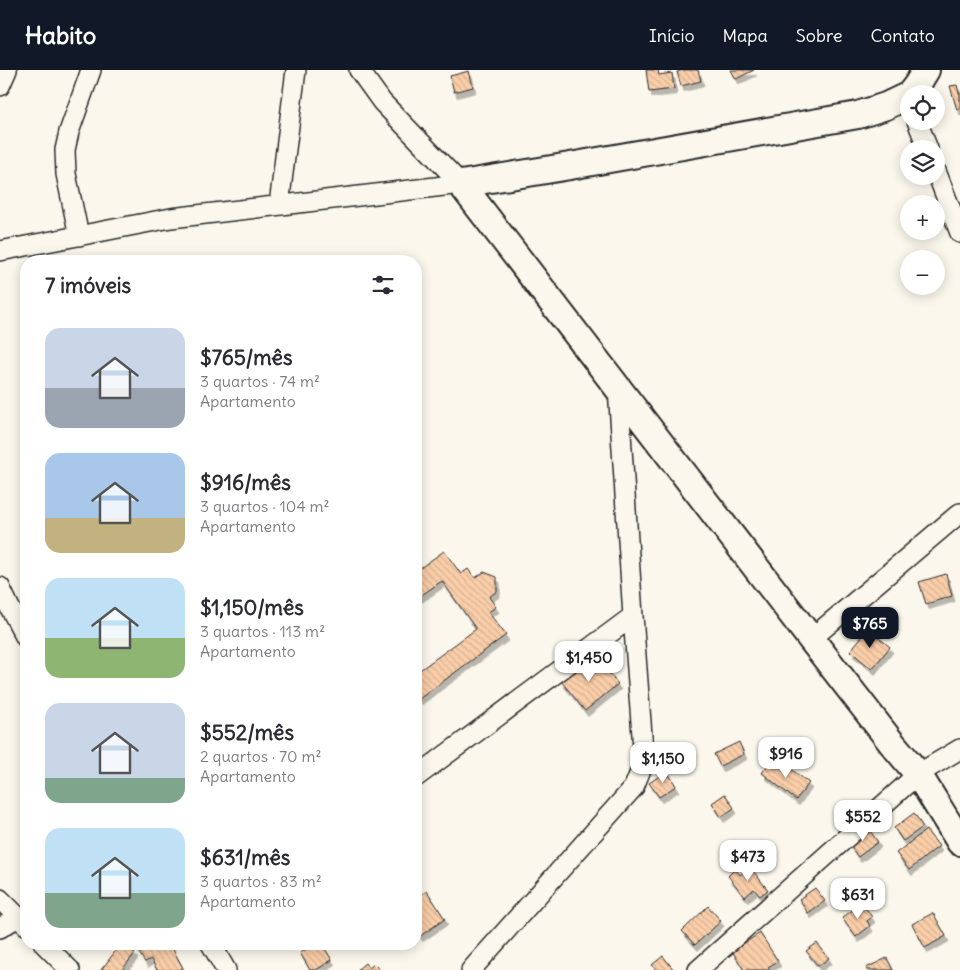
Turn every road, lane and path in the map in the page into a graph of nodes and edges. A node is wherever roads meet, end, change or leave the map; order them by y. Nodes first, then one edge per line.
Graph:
1 (7, 70) edge
2 (91, 70) edge
3 (296, 70) edge
4 (359, 70) edge
5 (926, 70) edge
6 (917, 85) edge
7 (0, 86) edge
8 (900, 100) edge
9 (461, 184) junction
10 (942, 185) edge
11 (280, 205) junction
12 (960, 232) edge
13 (79, 236) junction
14 (0, 251) edge
15 (618, 388) junction
16 (960, 513) edge
17 (0, 587) edge
18 (633, 616) junction
19 (20, 627) edge
20 (810, 639) junction
21 (960, 749) edge
22 (422, 773) edge
23 (918, 774) junction
24 (960, 842) edge
25 (0, 899) edge
26 (20, 919) edge
27 (20, 922) edge
28 (0, 928) edge
29 (50, 950) edge
30 (214, 950) edge
31 (70, 970) edge
32 (226, 970) edge
33 (471, 970) edge
34 (698, 970) edge

1 - 7 street
2 - 13 street
3 - 11 street
4 - 9 street
5 - 6 street
8 - 9 street
9 - 11 street
9 - 15 street
10 - 12 street
11 - 13 street
13 - 14 street
15 - 18 street
15 - 20 street
16 - 20 street
17 - 19 street
18 - 22 street
18 - 33 street
20 - 23 street
21 - 23 street
23 - 24 street
23 - 34 street
25 - 26 street
27 - 28 street
29 - 31 street
30 - 32 street

